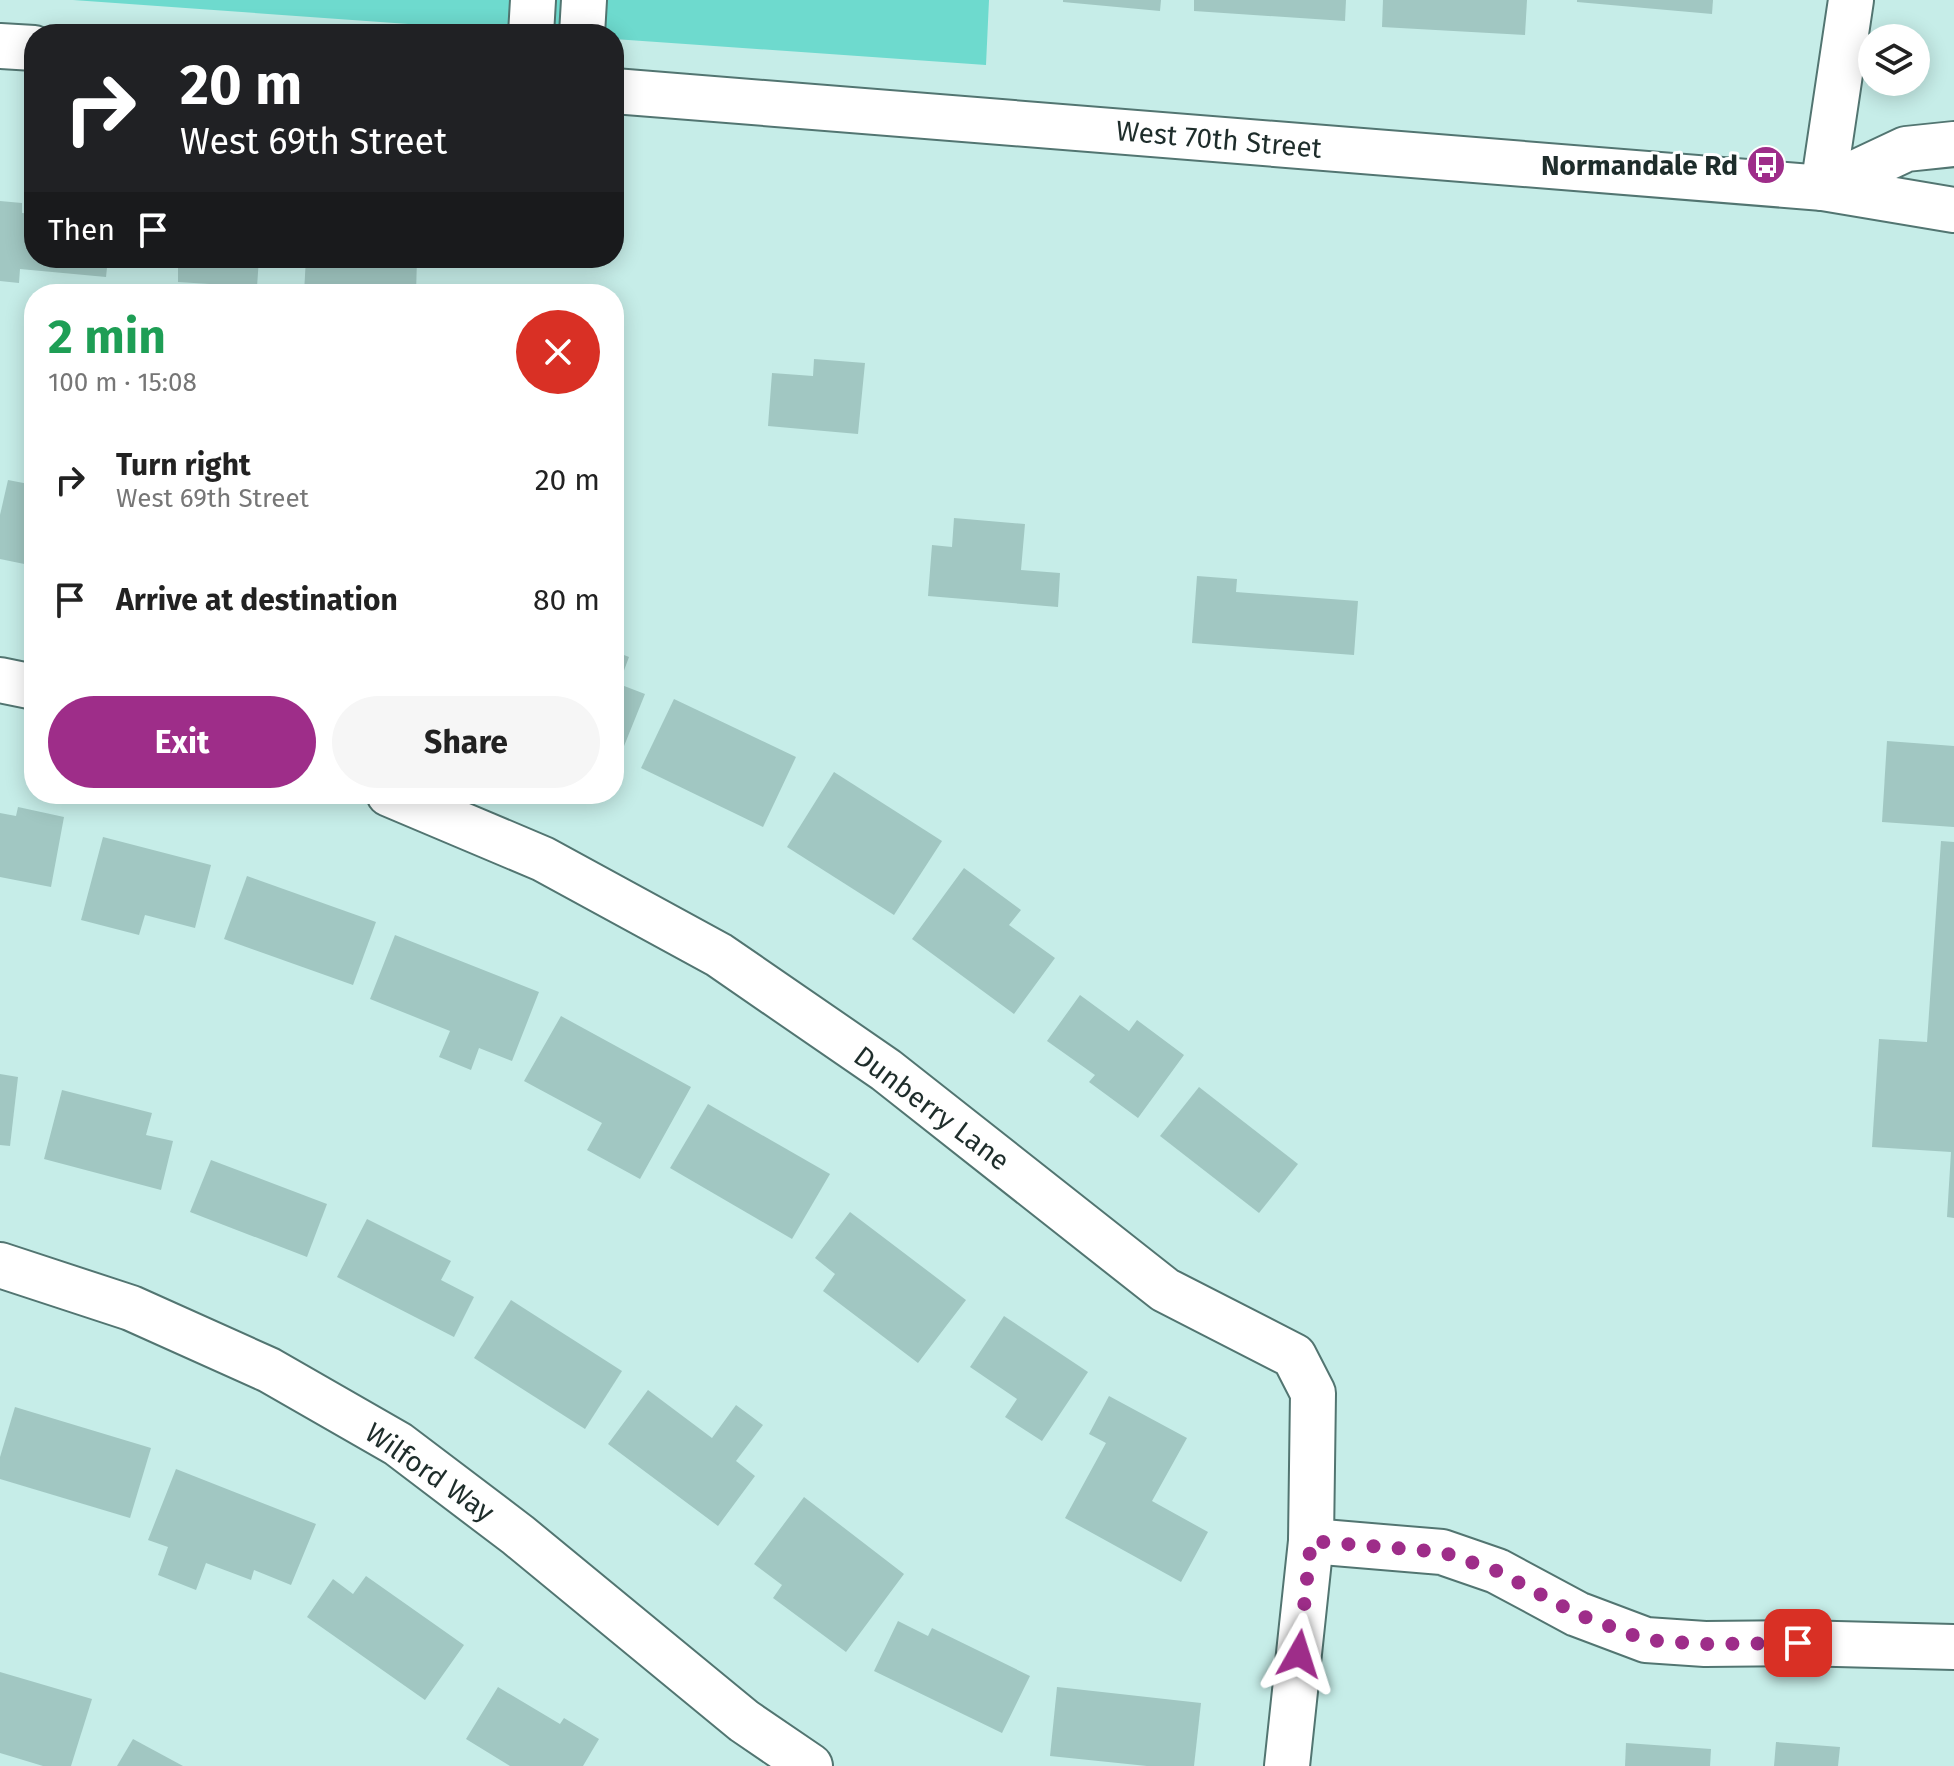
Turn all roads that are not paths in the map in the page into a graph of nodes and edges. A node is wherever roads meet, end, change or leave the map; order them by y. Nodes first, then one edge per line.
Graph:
1 (533, 0) edge
2 (584, 0) edge
3 (1851, 0) edge
4 (532, 24) edge
5 (583, 24) edge
6 (0, 46) edge
7 (24, 47) edge
8 (624, 92) edge
9 (1954, 144) edge
10 (1823, 188) junction
11 (1954, 210) edge
12 (0, 680) edge
13 (24, 685) edge
14 (413, 804) edge
15 (0, 1265) edge
16 (1311, 1541) junction
17 (1954, 1647) edge
18 (810, 1766) edge
19 (1287, 1766) edge

1 - 4 street
2 - 5 street
3 - 10 street
6 - 7 street
8 - 10 street, West 70th Street
9 - 10 street, West 70th Street
10 - 11 street, West 70th Street
12 - 13 street
14 - 16 street, Dunberry Lane
15 - 18 street, Wilford Way
16 - 17 street
16 - 19 street, Dunberry Lane

